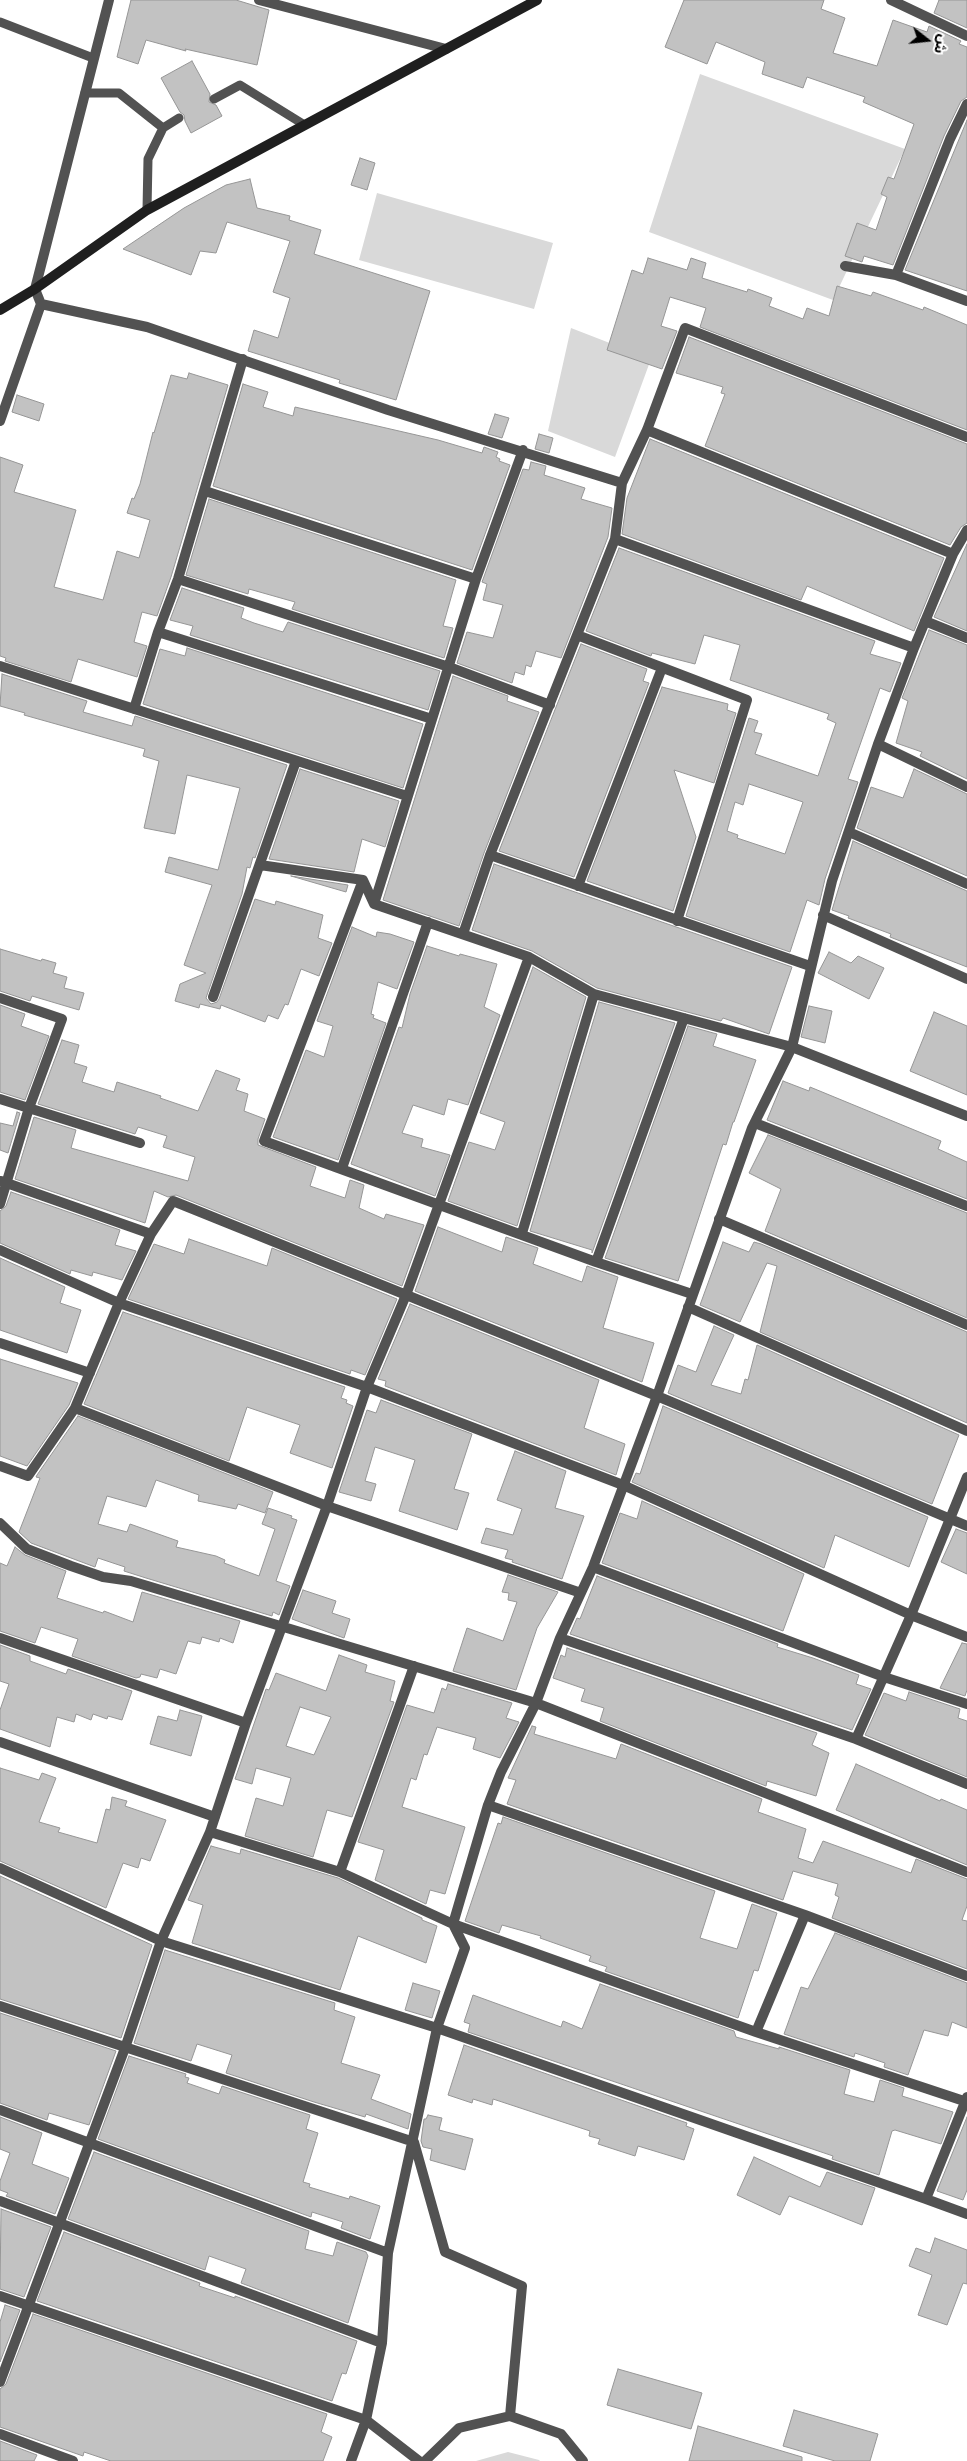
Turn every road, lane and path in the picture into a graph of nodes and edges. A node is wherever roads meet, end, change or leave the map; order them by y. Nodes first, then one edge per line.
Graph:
1 (109, 0) edge
2 (258, 0) edge
3 (537, 0) edge
4 (891, 0) edge
5 (0, 22) edge
6 (967, 36) edge
7 (446, 49) junction
8 (93, 58) junction
9 (85, 93) junction
10 (214, 99) dead end
11 (967, 104) edge
12 (179, 118) dead end
13 (303, 124) junction
14 (163, 128) junction
15 (147, 210) junction
16 (845, 266) dead end
17 (896, 275) junction
18 (35, 288) junction
19 (967, 302) edge
20 (40, 304) junction
21 (0, 310) edge
22 (243, 359) junction
23 (0, 422) edge
24 (647, 430) junction
25 (967, 437) edge
26 (523, 450) junction
27 (622, 482) junction
28 (205, 491) junction
29 (967, 530) edge
30 (615, 539) junction
31 (953, 554) junction
32 (178, 579) junction
33 (476, 579) junction
34 (925, 621) junction
35 (158, 632) junction
36 (577, 635) junction
37 (967, 638) edge
38 (914, 648) junction
39 (0, 666) edge
40 (449, 667) junction
41 (662, 668) junction
42 (550, 705) junction
43 (134, 708) junction
44 (432, 719) junction
45 (878, 744) junction
46 (296, 761) junction
47 (967, 787) edge
48 (407, 796) junction
49 (849, 832) junction
50 (490, 855) junction
51 (260, 864) junction
52 (363, 880) junction
53 (967, 884) edge
54 (578, 886) junction
55 (374, 904) junction
56 (823, 915) junction
57 (677, 921) junction
58 (428, 922) junction
59 (463, 934) junction
60 (529, 957) junction
61 (810, 966) junction
62 (967, 979) edge
63 (594, 994) junction
64 (213, 996) dead end
65 (0, 998) edge
66 (684, 1018) junction
67 (792, 1047) junction
68 (0, 1099) edge
69 (29, 1108) junction
70 (967, 1116) edge
71 (755, 1122) junction
72 (140, 1143) dead end
73 (342, 1168) junction
74 (3, 1182) edge
75 (440, 1203) junction
76 (0, 1204) edge
77 (967, 1206) edge
78 (719, 1219) junction
79 (522, 1233) junction
80 (151, 1234) junction
81 (0, 1250) edge
82 (596, 1262) junction
83 (692, 1294) junction
84 (406, 1295) junction
85 (119, 1303) junction
86 (688, 1308) junction
87 (967, 1325) edge
88 (0, 1343) edge
89 (90, 1373) junction
90 (367, 1387) junction
91 (658, 1396) junction
92 (75, 1408) junction
93 (967, 1431) edge
94 (0, 1466) edge
95 (967, 1477) edge
96 (623, 1486) junction
97 (327, 1506) junction
98 (949, 1519) junction
99 (0, 1525) edge
100 (967, 1526) edge
101 (593, 1567) junction
102 (581, 1593) junction
103 (911, 1615) junction
104 (281, 1625) junction
105 (967, 1637) edge
106 (0, 1638) edge
107 (560, 1638) junction
108 (414, 1666) junction
109 (884, 1677) junction
110 (536, 1703) junction
111 (967, 1704) edge
112 (246, 1723) junction
113 (856, 1739) junction
114 (0, 1742) edge
115 (967, 1784) edge
116 (488, 1806) junction
117 (215, 1818) junction
118 (210, 1832) junction
119 (0, 1868) edge
120 (340, 1872) junction
121 (967, 1872) edge
122 (805, 1915) junction
123 (453, 1924) junction
124 (161, 1941) junction
125 (967, 1976) edge
126 (0, 2006) edge
127 (437, 2028) junction
128 (756, 2032) junction
129 (125, 2048) junction
130 (966, 2100) edge
131 (0, 2110) edge
132 (414, 2142) junction
133 (90, 2143) junction
134 (926, 2199) junction
135 (0, 2201) edge
136 (967, 2214) edge
137 (60, 2225) junction
138 (388, 2253) junction
139 (0, 2296) edge
140 (29, 2308) junction
141 (382, 2342) junction
142 (0, 2382) edge
143 (510, 2416) junction
144 (366, 2420) junction
145 (0, 2434) edge
146 (73, 2461) edge
147 (351, 2461) edge
148 (419, 2461) edge
149 (425, 2461) edge
150 (583, 2461) edge

1 - 8 street
2 - 7 street
3 - 7 main road
4 - 6 street
5 - 8 lane
7 - 13 main road
8 - 9 street
9 - 14 lane
9 - 18 street
10 - 13 lane
11 - 17 street
12 - 14 lane
13 - 15 main road
14 - 15 lane
15 - 18 main road
16 - 17 street
17 - 19 street
18 - 20 street
18 - 21 main road
20 - 22 street
20 - 23 street
22 - 26 street
22 - 28 street
24 - 25 street
24 - 27 street
24 - 31 street
26 - 27 street
26 - 33 street
27 - 30 street
28 - 32 street
28 - 33 street
29 - 31 street
30 - 36 street
30 - 38 street
31 - 34 street
32 - 35 street
32 - 40 street
33 - 40 street
34 - 37 street
34 - 38 street
35 - 43 street
35 - 44 street
36 - 41 street
36 - 42 street
38 - 45 street
39 - 43 street
40 - 42 street
40 - 44 street
41 - 54 street
41 - 57 street
42 - 50 street
43 - 46 street
44 - 48 street
45 - 47 street
45 - 49 street
46 - 48 street
46 - 51 street
48 - 55 street
49 - 53 street
49 - 56 street
50 - 54 street
50 - 59 street
51 - 52 street
51 - 64 street
52 - 55 street
52 - 73 street
54 - 57 street
55 - 58 street
56 - 61 street
56 - 62 street
57 - 61 street
58 - 59 street
58 - 73 street
59 - 60 street
60 - 63 street
60 - 75 street
61 - 67 street
63 - 66 street
63 - 79 street
65 - 69 street
66 - 67 street
66 - 82 street
67 - 70 street
67 - 71 street
68 - 69 street
69 - 72 street
69 - 74 street
71 - 77 street
71 - 78 street
73 - 75 street
74 - 76 street
74 - 80 street
75 - 79 street
75 - 84 street
78 - 83 street
78 - 87 street
79 - 82 street
80 - 84 street
80 - 85 street
81 - 85 street
82 - 83 street
83 - 86 street
84 - 90 street
84 - 91 street
85 - 89 street
85 - 90 street
86 - 91 street
86 - 93 street
88 - 89 street
89 - 92 street
90 - 96 street
90 - 97 street
91 - 96 street
91 - 98 street
92 - 94 street
92 - 97 street
95 - 98 street
96 - 101 street
96 - 103 street
97 - 102 street
97 - 104 street
98 - 100 street
98 - 103 street
99 - 104 street
101 - 102 street
101 - 109 street
102 - 107 street
103 - 105 street
103 - 109 street
104 - 108 street
104 - 112 street
106 - 112 street
107 - 110 street
107 - 113 street
108 - 110 street
108 - 120 street
109 - 111 street
109 - 113 street
110 - 116 street
110 - 121 street
112 - 117 street
113 - 115 street
114 - 117 street
116 - 122 street
116 - 123 street
117 - 118 street
118 - 120 street
118 - 124 street
119 - 124 street
120 - 123 street
122 - 125 street
122 - 128 street
123 - 127 street
123 - 128 street
124 - 127 street
124 - 129 street
126 - 129 street
127 - 132 street
127 - 134 street
128 - 130 street
129 - 132 street
129 - 133 street
130 - 134 street
131 - 133 street
132 - 138 street
132 - 143 street
133 - 137 street
133 - 138 street
134 - 136 street
135 - 137 street
137 - 140 street
137 - 141 street
138 - 141 street
139 - 140 street
140 - 142 street
140 - 144 street
141 - 144 street
143 - 149 street
143 - 150 street
144 - 147 street
144 - 148 street
145 - 146 street

